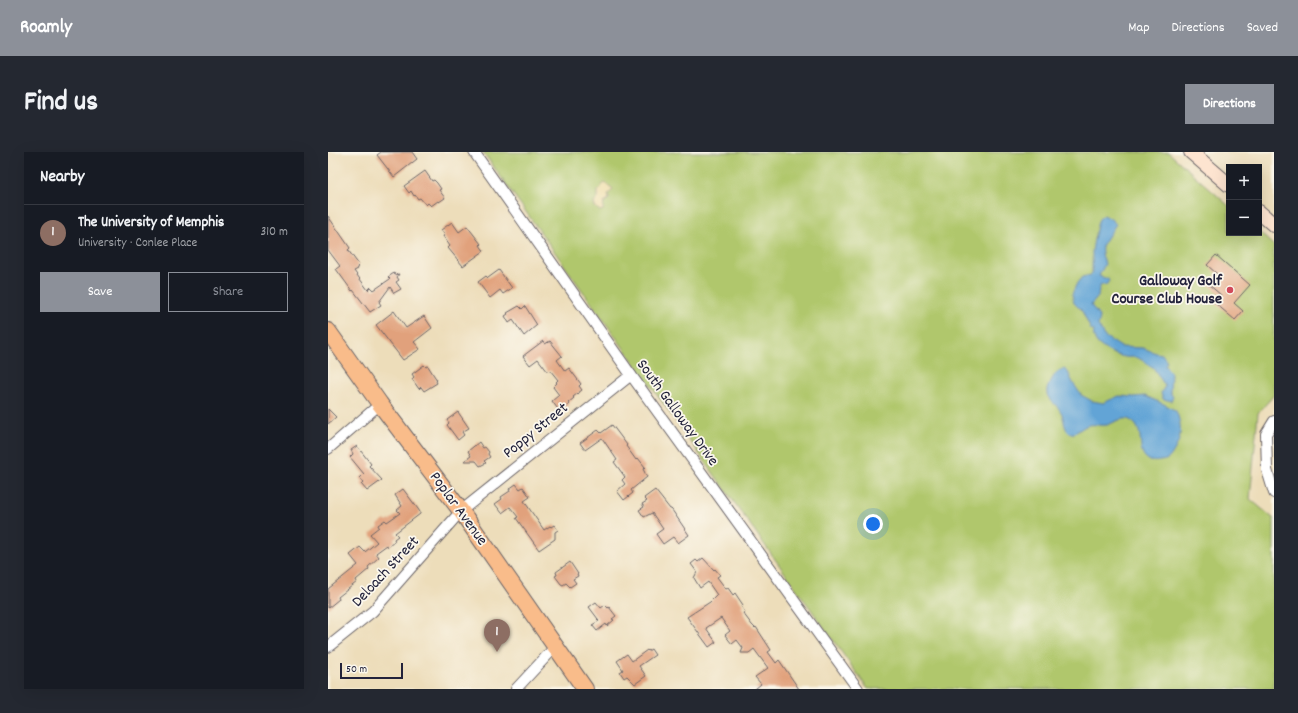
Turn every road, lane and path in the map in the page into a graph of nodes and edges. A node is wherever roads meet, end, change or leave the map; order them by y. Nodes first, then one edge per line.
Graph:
1 (474, 152) edge
2 (1191, 152) edge
3 (1226, 182) edge
4 (1262, 215) edge
5 (1274, 225) edge
6 (328, 330) edge
7 (631, 375) junction
8 (380, 404) junction
9 (1274, 421) edge
10 (328, 449) edge
11 (1274, 493) edge
12 (461, 511) junction
13 (328, 647) edge
14 (555, 648) junction
15 (516, 689) edge
16 (585, 689) edge
17 (858, 689) edge

1 - 7 street, South Galloway Drive
2 - 3 main road
4 - 5 main road
6 - 8 main road, Poplar Avenue
7 - 12 street, Poppy Street
7 - 17 street, South Galloway Drive
8 - 10 street
8 - 12 main road, Poplar Avenue
9 - 11 street
12 - 13 street, Deloach Street
12 - 14 main road, Poplar Avenue
14 - 15 street
14 - 16 main road, Poplar Avenue

